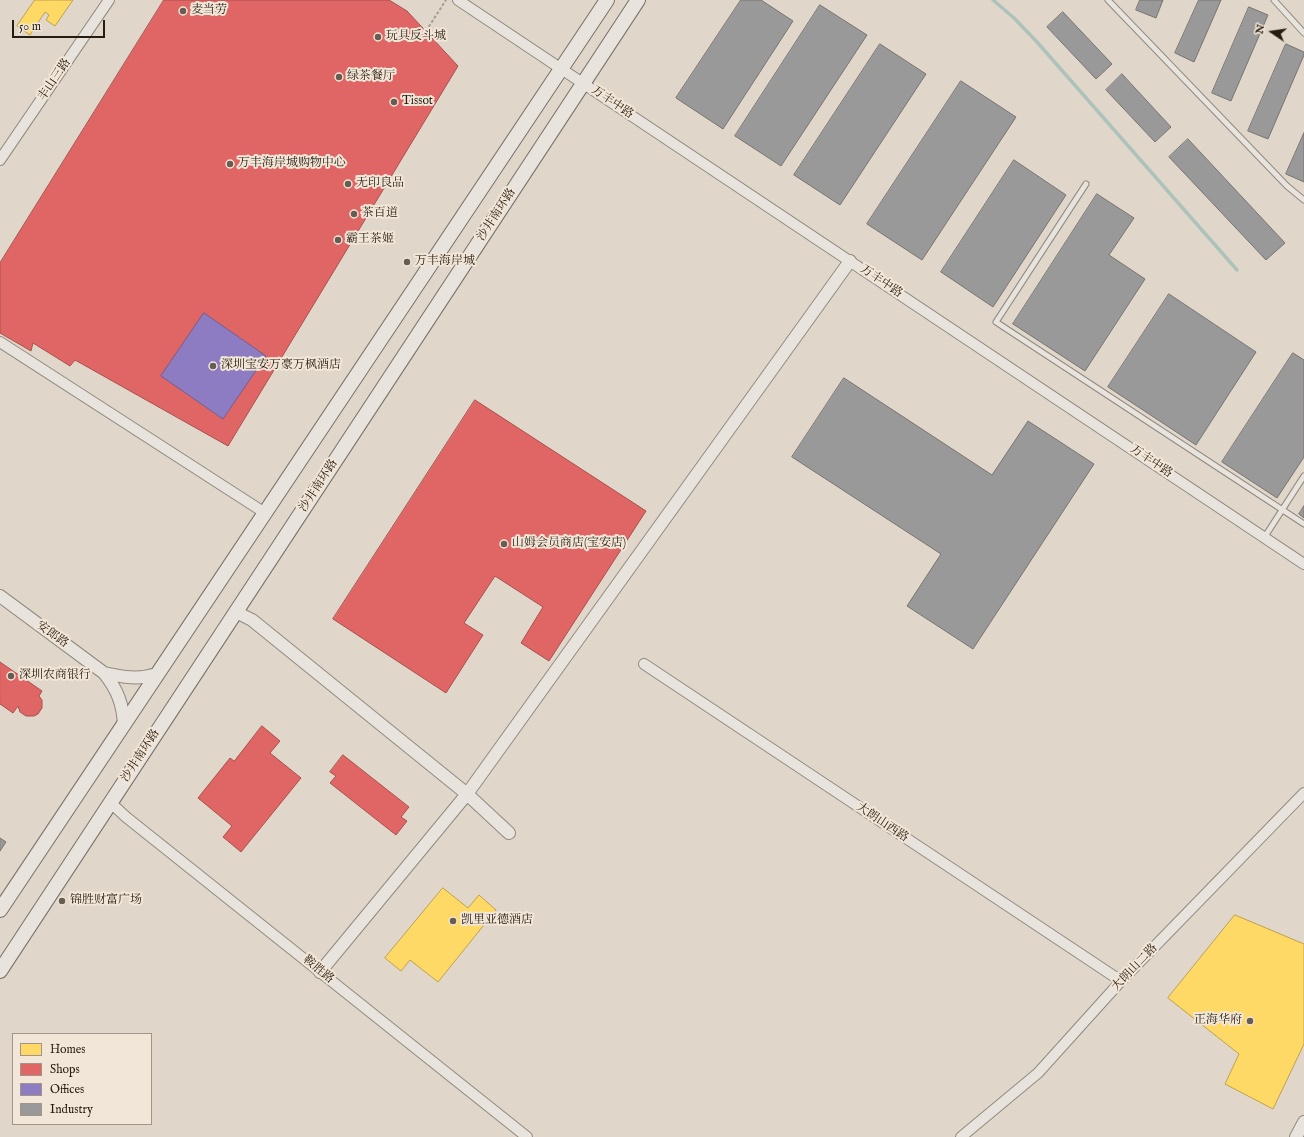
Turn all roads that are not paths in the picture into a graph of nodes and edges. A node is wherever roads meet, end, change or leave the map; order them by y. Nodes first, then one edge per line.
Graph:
1 (109, 0) edge
2 (458, 0) edge
3 (607, 0) edge
4 (638, 0) edge
5 (1108, 0) edge
6 (1274, 0) edge
7 (1304, 33) edge
8 (561, 69) junction
9 (584, 84) junction
10 (0, 160) edge
11 (1086, 184) dead end
12 (1304, 200) edge
13 (850, 261) junction
14 (0, 342) edge
15 (1304, 476) edge
16 (1282, 510) junction
17 (265, 513) junction
18 (1304, 524) edge
19 (1264, 538) junction
20 (1304, 564) edge
21 (0, 596) edge
22 (236, 612) junction
23 (644, 664) dead end
24 (104, 673) junction
25 (157, 674) junction
26 (124, 725) junction
27 (1304, 793) edge
28 (467, 794) junction
29 (111, 803) junction
30 (509, 833) dead end
31 (0, 910) edge
32 (0, 972) edge
33 (320, 972) junction
34 (1121, 982) junction
35 (1304, 1122) edge
36 (527, 1137) edge
37 (961, 1137) edge
38 (1296, 1137) edge

1 - 10 street, 丰山三路
2 - 8 street, 万丰中路
3 - 8 main road
4 - 9 main road, 沙井南环路
5 - 12 lane
6 - 7 lane
8 - 9 street, 万丰中路
8 - 17 main road
9 - 13 street, 万丰中路
9 - 22 main road, 沙井南环路
11 - 16 lane
13 - 19 street, 万丰中路
13 - 28 street
14 - 17 street
15 - 16 lane
16 - 18 lane
16 - 19 lane
17 - 25 main road
19 - 20 street, 万丰中路
21 - 24 street, 安郎路
22 - 28 street
22 - 29 main road, 沙井南环路
23 - 34 street, 大朗山西路
24 - 25 street, 安郎路
24 - 26 street, 安郎路
25 - 26 main road
26 - 31 main road
27 - 34 street, 大朗山二路
28 - 30 street
28 - 33 street
29 - 32 main road, 沙井南环路
29 - 33 street, 鞍胜路
33 - 36 street, 鞍胜路
34 - 37 street, 大朗山二路
35 - 38 street

